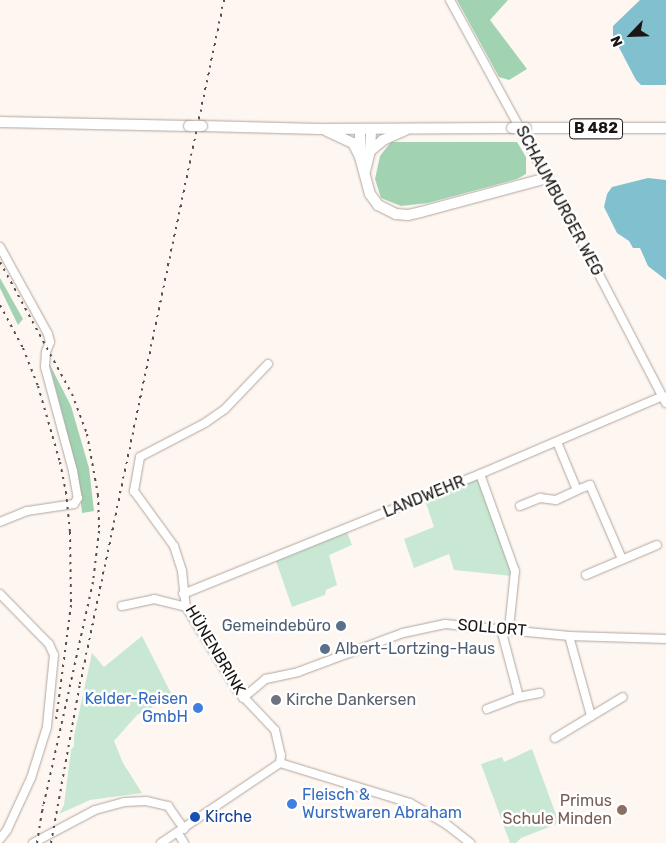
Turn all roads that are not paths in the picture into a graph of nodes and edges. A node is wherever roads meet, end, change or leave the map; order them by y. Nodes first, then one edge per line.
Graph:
1 (450, 0) edge
2 (0, 122) edge
3 (408, 128) junction
4 (666, 128) edge
5 (319, 129) junction
6 (365, 129) junction
7 (370, 151) junction
8 (360, 158) junction
9 (365, 174) junction
10 (547, 178) junction
11 (0, 247) edge
12 (268, 364) dead end
13 (665, 400) edge
14 (557, 442) junction
15 (480, 474) junction
16 (577, 490) junction
17 (520, 506) dead end
18 (0, 522) edge
19 (657, 545) dead end
20 (622, 559) junction
21 (586, 575) dead end
22 (0, 594) edge
23 (183, 594) junction
24 (122, 606) dead end
25 (186, 608) junction
26 (505, 629) junction
27 (569, 636) junction
28 (666, 639) edge
29 (540, 693) dead end
30 (518, 697) junction
31 (622, 697) dead end
32 (243, 698) junction
33 (487, 709) dead end
34 (591, 716) junction
35 (555, 738) dead end
36 (280, 763) junction
37 (181, 831) junction
38 (0, 839) edge
39 (33, 843) edge
40 (161, 843) edge
41 (184, 843) edge
42 (470, 843) edge

1 - 10 street, SCHAUMBURGER WEG
2 - 5 main road, B 482, bridge
3 - 4 main road, B 482, bridge
3 - 6 main road, B 482
3 - 7 main road
5 - 6 main road, B 482
5 - 8 main road
6 - 7 main road
6 - 8 main road
7 - 9 main road
8 - 9 main road
9 - 10 main road
10 - 13 street, SCHAUMBURGER WEG
11 - 18 street
12 - 23 street, HÜNENBRINK
13 - 14 street, LANDWEHR
14 - 15 street, LANDWEHR
14 - 16 street
15 - 23 street, LANDWEHR
15 - 26 street
16 - 17 street
16 - 20 street
19 - 20 street
20 - 21 street
22 - 38 street
23 - 25 street, HÜNENBRINK
24 - 25 street
25 - 32 street, HÜNENBRINK
26 - 27 street, SOLLORT
26 - 30 street
26 - 32 street, SOLLORT
27 - 28 street, SOLLORT
27 - 34 street
29 - 30 street
30 - 33 street
31 - 34 street
32 - 36 street, HÜNENBRINK
34 - 35 street
36 - 37 street
36 - 42 street
37 - 39 street
37 - 40 street
37 - 41 street

